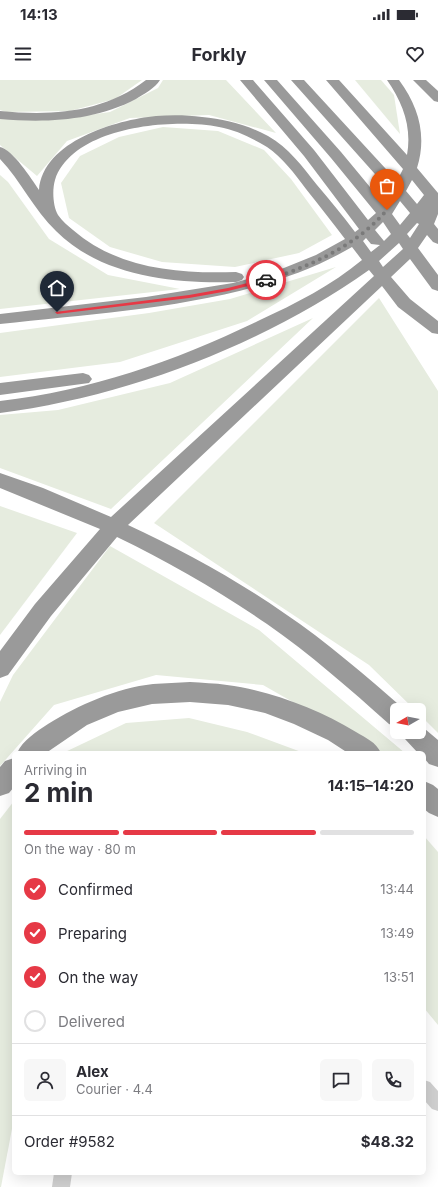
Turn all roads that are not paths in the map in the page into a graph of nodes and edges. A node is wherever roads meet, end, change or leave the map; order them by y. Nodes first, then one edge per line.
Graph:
1 (154, 80) edge
2 (246, 80) edge
3 (270, 80) edge
4 (297, 80) edge
5 (318, 80) edge
6 (332, 80) edge
7 (341, 80) edge
8 (393, 80) edge
9 (419, 80) edge
10 (436, 80) edge
11 (438, 84) edge
12 (438, 98) edge
13 (352, 100) junction
14 (0, 116) edge
15 (0, 151) edge
16 (438, 183) edge
17 (438, 197) edge
18 (438, 202) edge
19 (50, 214) junction
20 (438, 226) edge
21 (438, 239) edge
22 (327, 256) junction
23 (402, 276) dead end
24 (438, 286) edge
25 (415, 295) dead end
26 (0, 319) edge
27 (438, 329) edge
28 (250, 332) junction
29 (0, 389) edge
30 (0, 407) edge
31 (0, 480) edge
32 (0, 668) edge
33 (390, 711) edge
34 (420, 739) edge
35 (31, 751) edge
36 (366, 751) edge
37 (438, 756) edge
38 (12, 771) edge
39 (0, 785) edge
40 (426, 795) edge
41 (438, 805) edge
42 (426, 1090) edge
43 (438, 1103) edge
44 (63, 1175) edge
45 (61, 1187) edge

1 - 14 highway
2 - 23 highway
3 - 24 highway
4 - 21 highway
5 - 20 highway
6 - 13 highway
7 - 13 highway
8 - 22 highway
9 - 12 highway
10 - 11 highway
13 - 18 highway
15 - 19 highway
16 - 28 highway
17 - 32 highway
19 - 22 highway
19 - 27 highway
22 - 26 highway
25 - 27 highway
28 - 29 highway
28 - 30 highway
31 - 33 highway
34 - 37 highway
35 - 36 highway
38 - 39 highway
40 - 41 highway
42 - 43 lane
44 - 45 lane

